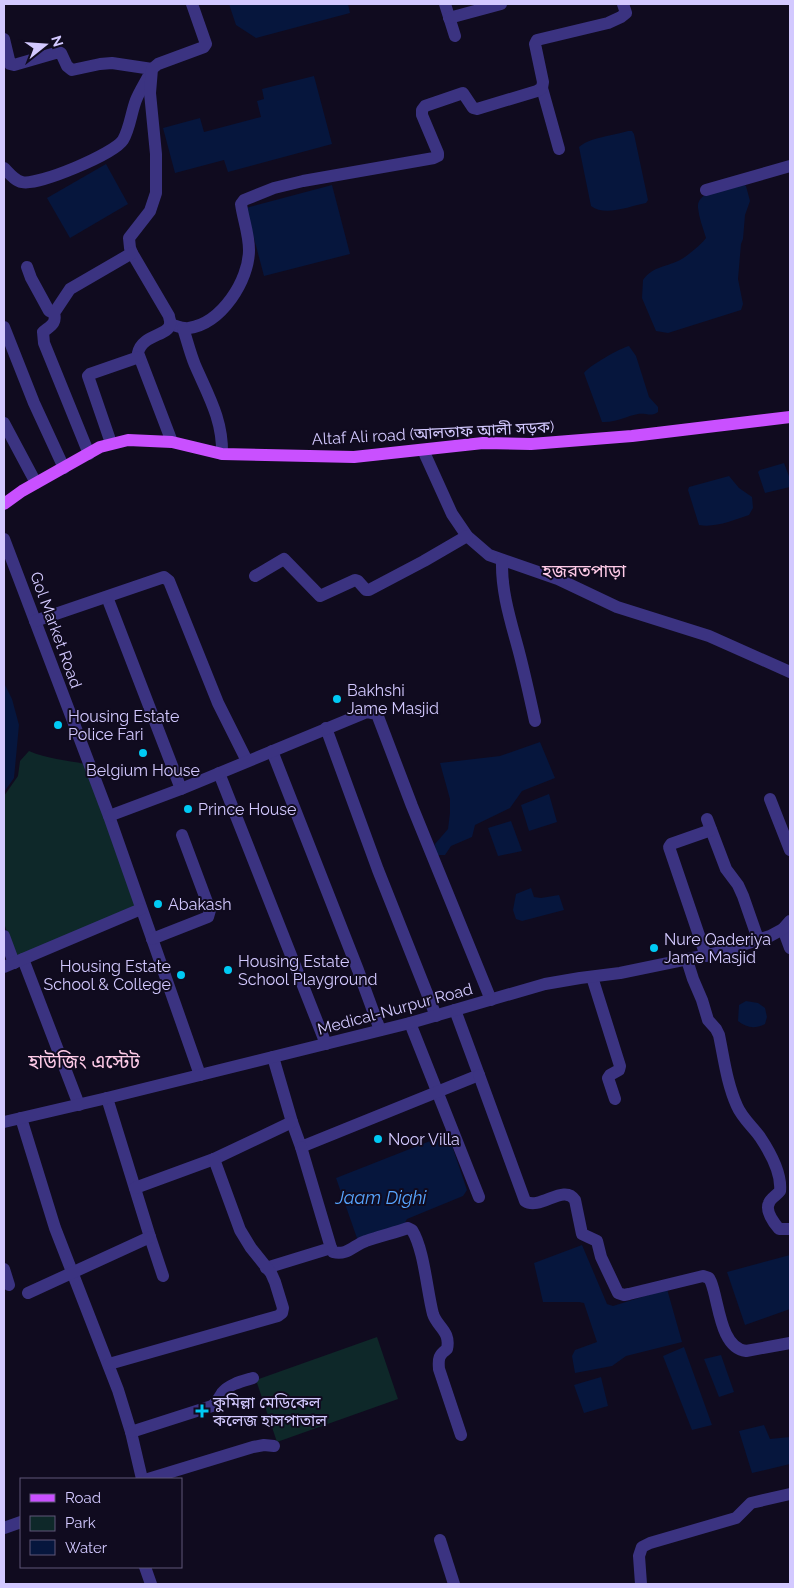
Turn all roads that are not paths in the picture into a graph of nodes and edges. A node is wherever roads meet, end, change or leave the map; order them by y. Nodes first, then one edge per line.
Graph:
1 (192, 4) edge
2 (445, 4) edge
3 (501, 4) edge
4 (623, 4) edge
5 (449, 18) junction
6 (456, 36) dead end
7 (4, 38) edge
8 (152, 70) junction
9 (542, 88) junction
10 (559, 149) dead end
11 (790, 166) edge
12 (4, 168) edge
13 (706, 190) dead end
14 (132, 252) junction
15 (27, 267) dead end
16 (54, 313) junction
17 (177, 326) junction
18 (4, 327) edge
19 (139, 357) junction
20 (790, 417) edge
21 (4, 423) edge
22 (172, 442) junction
23 (112, 443) junction
24 (423, 450) junction
25 (89, 454) junction
26 (222, 454) junction
27 (64, 468) junction
28 (36, 483) junction
29 (4, 504) edge
30 (467, 536) junction
31 (4, 539) edge
32 (502, 560) junction
33 (255, 576) dead end
34 (107, 597) junction
35 (35, 621) junction
36 (790, 672) edge
37 (535, 721) dead end
38 (326, 728) junction
39 (272, 751) junction
40 (247, 761) junction
41 (220, 773) junction
42 (181, 789) junction
43 (770, 799) dead end
44 (108, 816) junction
45 (182, 835) dead end
46 (790, 850) edge
47 (141, 909) junction
48 (787, 925) edge
49 (4, 936) edge
50 (152, 939) junction
51 (758, 939) junction
52 (790, 948) edge
53 (706, 956) junction
54 (687, 960) junction
55 (13, 963) edge
56 (592, 977) junction
57 (491, 1000) junction
58 (455, 1010) junction
59 (436, 1016) junction
60 (410, 1023) junction
61 (380, 1030) junction
62 (326, 1044) junction
63 (273, 1057) junction
64 (479, 1074) junction
65 (200, 1075) junction
66 (438, 1092) junction
67 (108, 1098) junction
68 (615, 1099) dead end
69 (79, 1105) junction
70 (21, 1118) junction
71 (4, 1122) edge
72 (292, 1122) junction
73 (302, 1148) junction
74 (214, 1158) junction
75 (135, 1188) junction
76 (479, 1197) dead end
77 (790, 1229) edge
78 (150, 1237) junction
79 (331, 1248) junction
80 (266, 1268) junction
81 (4, 1269) edge
82 (73, 1273) junction
83 (163, 1276) dead end
84 (9, 1285) dead end
85 (28, 1293) dead end
86 (790, 1343) edge
87 (109, 1364) junction
88 (253, 1378) dead end
89 (131, 1432) junction
90 (461, 1435) dead end
91 (274, 1446) dead end
92 (142, 1478) edge
93 (151, 1478) edge
94 (790, 1494) edge
95 (20, 1522) edge
96 (4, 1528) edge
97 (440, 1540) dead end
98 (145, 1568) edge
99 (151, 1584) edge
100 (454, 1584) edge
101 (641, 1584) edge

1 - 8 street
2 - 5 street
3 - 5 street
4 - 9 street
5 - 6 street
7 - 8 street
8 - 12 street
8 - 14 street
9 - 10 street
9 - 17 street
11 - 13 street
14 - 16 street
14 - 17 street
15 - 16 street
16 - 25 street
17 - 19 street
17 - 26 street
18 - 27 street
19 - 22 street
19 - 23 street
20 - 24 main road, Altaf Ali road (আলতাফ আলী সড়ক)
21 - 28 street
22 - 23 main road, Altaf Ali road (আলতাফ আলী সড়ক)
22 - 26 main road, Altaf Ali road (আলতাফ আলী সড়ক)
23 - 25 main road, Altaf Ali road (আলতাফ আলী সড়ক)
24 - 26 main road, Altaf Ali road (আলতাফ আলী সড়ক)
24 - 30 street
25 - 27 main road, Altaf Ali road (আলতাফ আলী সড়ক)
27 - 28 main road, Altaf Ali road (আলতাফ আলী সড়ক)
28 - 29 main road, Altaf Ali road (আলতাফ আলী সড়ক)
30 - 32 street
30 - 33 street
31 - 35 street, Gol Market Road
32 - 36 street
32 - 37 street
34 - 35 street
34 - 40 street
34 - 42 street
35 - 44 street, Gol Market Road
38 - 39 street
38 - 57 street
38 - 59 street
39 - 40 street
39 - 61 street
40 - 41 street
41 - 42 street
41 - 62 street
42 - 44 street
43 - 46 street
44 - 47 street, Gol Market Road
45 - 50 street
47 - 50 street, Gol Market Road
47 - 55 street
48 - 51 street, Medical-Nurpur Road
48 - 52 street
49 - 55 street
50 - 65 street, Gol Market Road
51 - 53 street, Medical-Nurpur Road
51 - 53 street
53 - 54 street, Medical-Nurpur Road
54 - 56 street, Medical-Nurpur Road
54 - 77 street
55 - 69 street
56 - 57 street, Medical-Nurpur Road
56 - 68 street
57 - 58 street, Medical-Nurpur Road
58 - 59 street, Medical-Nurpur Road
58 - 64 street
59 - 60 street, Medical-Nurpur Road
60 - 61 street, Medical-Nurpur Road
60 - 66 street
61 - 62 street, Medical-Nurpur Road
62 - 63 street, Medical-Nurpur Road
63 - 65 street, Medical-Nurpur Road
63 - 72 street
64 - 66 street
64 - 86 street
65 - 67 street, Medical-Nurpur Road
66 - 73 street
66 - 76 street
67 - 69 street, Medical-Nurpur Road
67 - 75 street
69 - 70 street, Medical-Nurpur Road
70 - 71 street, Medical-Nurpur Road
70 - 82 street
72 - 73 street
72 - 74 street
73 - 79 street
74 - 75 street
74 - 80 street
75 - 78 street
78 - 82 street
78 - 83 street
79 - 80 street
79 - 90 street
80 - 87 street
81 - 84 street
82 - 85 street
82 - 87 street
87 - 89 street
88 - 89 street
89 - 92 street
91 - 93 street
94 - 101 street
95 - 96 street
97 - 100 street
98 - 99 street

